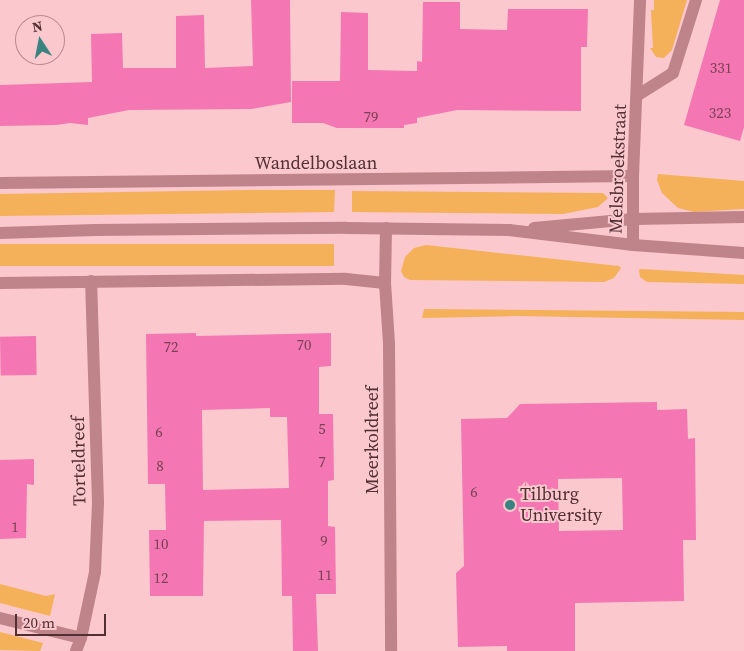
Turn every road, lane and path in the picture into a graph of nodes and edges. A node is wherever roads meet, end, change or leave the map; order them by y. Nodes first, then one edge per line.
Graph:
1 (640, 0) edge
2 (696, 0) edge
3 (638, 94) junction
4 (633, 176) junction
5 (0, 183) edge
6 (744, 216) edge
7 (633, 219) junction
8 (386, 228) junction
9 (509, 230) junction
10 (0, 234) edge
11 (633, 245) junction
12 (744, 253) edge
13 (91, 281) junction
14 (0, 283) edge
15 (385, 283) junction
16 (0, 618) edge
17 (81, 638) junction
18 (76, 651) edge
19 (391, 651) edge

1 - 3 street, Melsbroekstraat
2 - 3 street, Melsbroekstraat
3 - 4 street, Melsbroekstraat
4 - 5 street, Wandelboslaan
4 - 7 street, Melsbroekstraat
6 - 7 street
7 - 9 street
7 - 11 street, Melsbroekstraat
8 - 9 street
8 - 10 street
8 - 15 street, Meerkoldreef
9 - 11 street
11 - 12 street
13 - 14 street
13 - 15 street
13 - 17 street, Torteldreef
15 - 19 street, Meerkoldreef
16 - 17 street
17 - 18 street, Torteldreef

